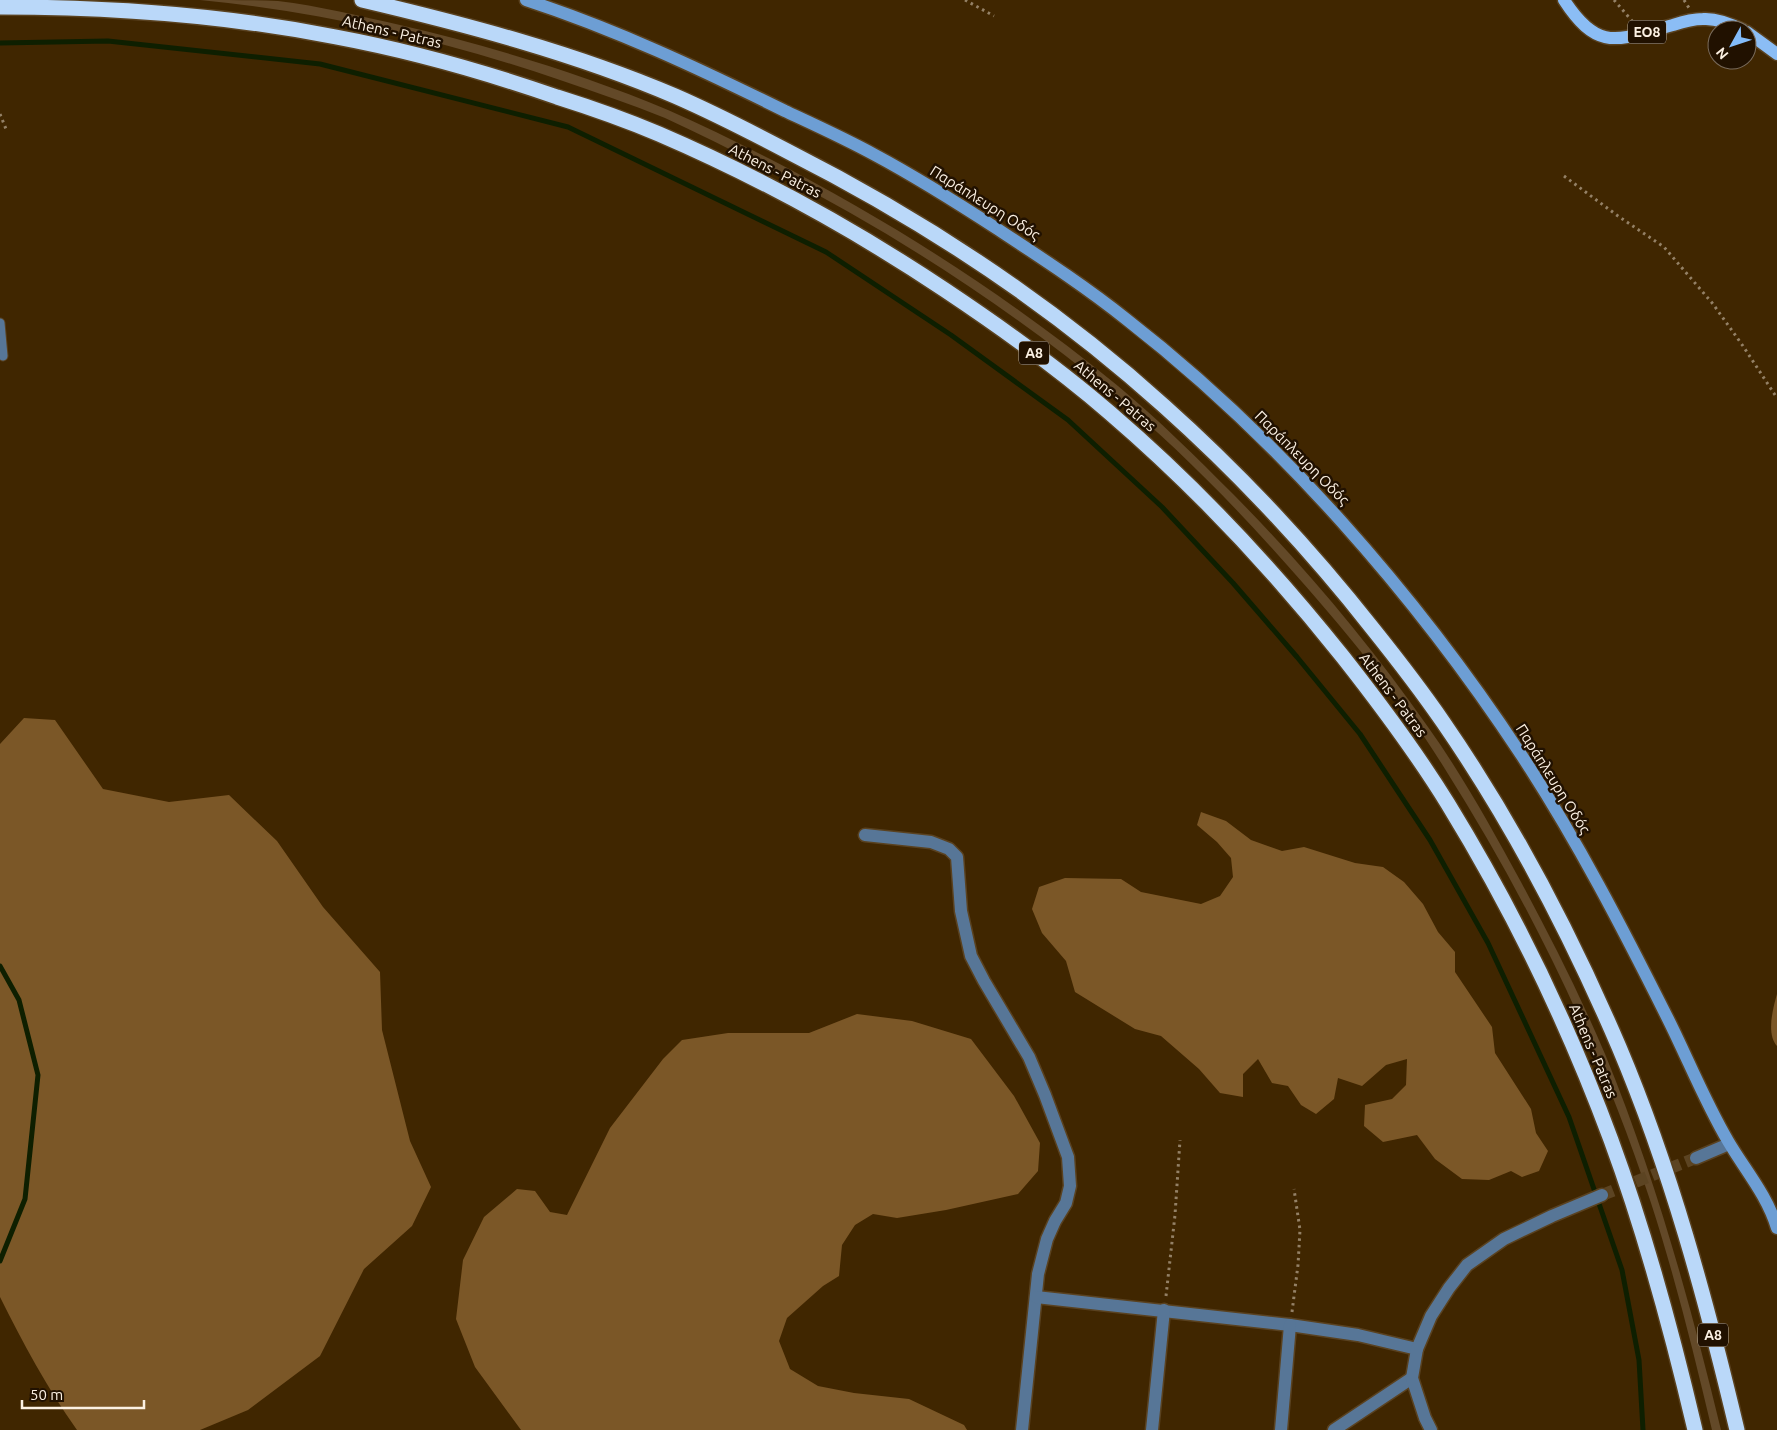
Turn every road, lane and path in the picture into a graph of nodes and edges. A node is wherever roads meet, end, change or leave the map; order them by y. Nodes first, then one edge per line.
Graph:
1 (362, 0) edge
2 (526, 0) edge
3 (965, 0) edge
4 (1564, 0) edge
5 (1614, 0) edge
6 (0, 7) edge
7 (994, 16) dead end
8 (1713, 20) edge
9 (1643, 33) junction
10 (1757, 39) edge
11 (1777, 54) edge
12 (0, 114) edge
13 (6, 129) dead end
14 (1564, 176) dead end
15 (0, 323) edge
16 (3, 356) dead end
17 (1777, 398) edge
18 (865, 835) dead end
19 (1180, 1140) dead end
20 (1730, 1144) junction
21 (1696, 1158) tunnel mouth
22 (1294, 1188) dead end
23 (1602, 1195) tunnel mouth
24 (1777, 1228) edge
25 (1036, 1297) junction
26 (1164, 1310) junction
27 (1290, 1325) junction
28 (1417, 1349) junction
29 (1412, 1378) junction
30 (1022, 1430) edge
31 (1152, 1430) edge
32 (1281, 1430) edge
33 (1334, 1430) edge
34 (1431, 1430) edge
35 (1695, 1430) edge
36 (1737, 1430) edge

1 - 36 highway, Athens - Patras / Α8
2 - 20 main road, Παράπλευρη Οδός
3 - 7 path
4 - 9 main road, ΕΟ8
5 - 9 path
6 - 35 highway, Athens - Patras / Α8
8 - 9 main road, ΕΟ8
10 - 11 main road
12 - 13 path
14 - 17 path
15 - 16 lane
18 - 25 street
19 - 26 path
20 - 21 street
20 - 24 main road, Παράπλευρη Οδός
22 - 27 path
23 - 28 street
25 - 26 street
25 - 30 street
26 - 27 street
26 - 31 street
27 - 28 street
27 - 32 street
28 - 29 street
29 - 33 street
29 - 34 street

